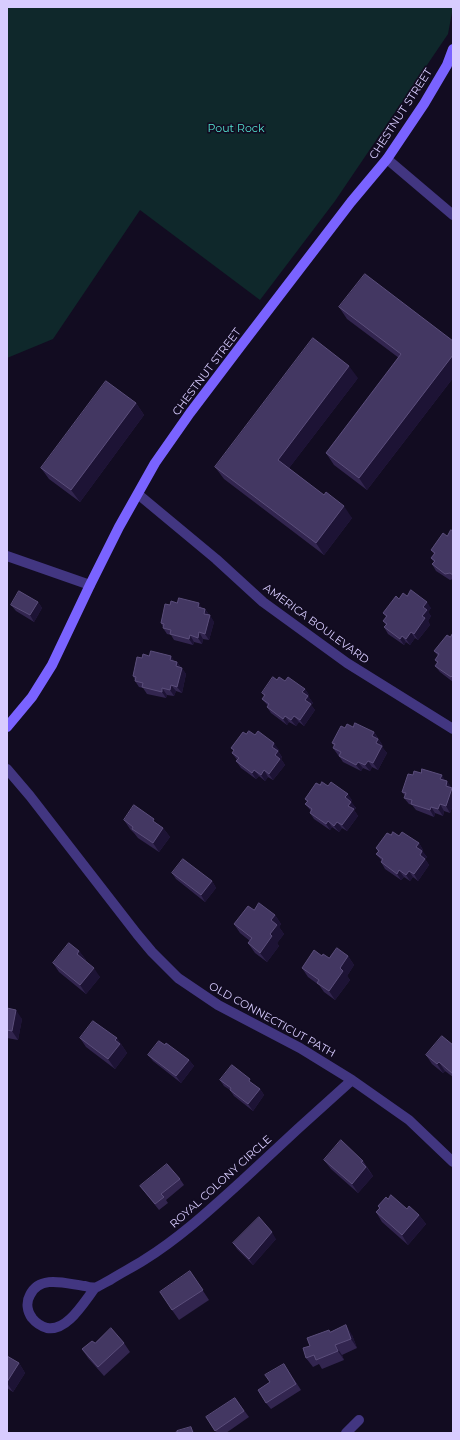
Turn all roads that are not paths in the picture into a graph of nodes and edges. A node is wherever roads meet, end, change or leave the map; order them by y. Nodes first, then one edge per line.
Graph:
1 (453, 49) edge
2 (387, 159) junction
3 (453, 215) edge
4 (139, 494) junction
5 (7, 556) edge
6 (90, 585) junction
7 (7, 727) edge
8 (453, 729) edge
9 (7, 769) edge
10 (352, 1080) junction
11 (453, 1162) edge
12 (95, 1288) junction
13 (359, 1420) dead end
14 (346, 1433) edge

1 - 2 main road, CHESTNUT STREET
2 - 3 street
2 - 4 main road, CHESTNUT STREET
4 - 6 main road, CHESTNUT STREET
4 - 8 street, AMERICA BOULEVARD
5 - 6 street
6 - 7 main road, CHESTNUT STREET
9 - 10 street, OLD CONNECTICUT PATH
10 - 11 street, OLD CONNECTICUT PATH
10 - 12 street, ROYAL COLONY CIRCLE
12 - 12 street, ROYAL COLONY CIRCLE
13 - 14 street

